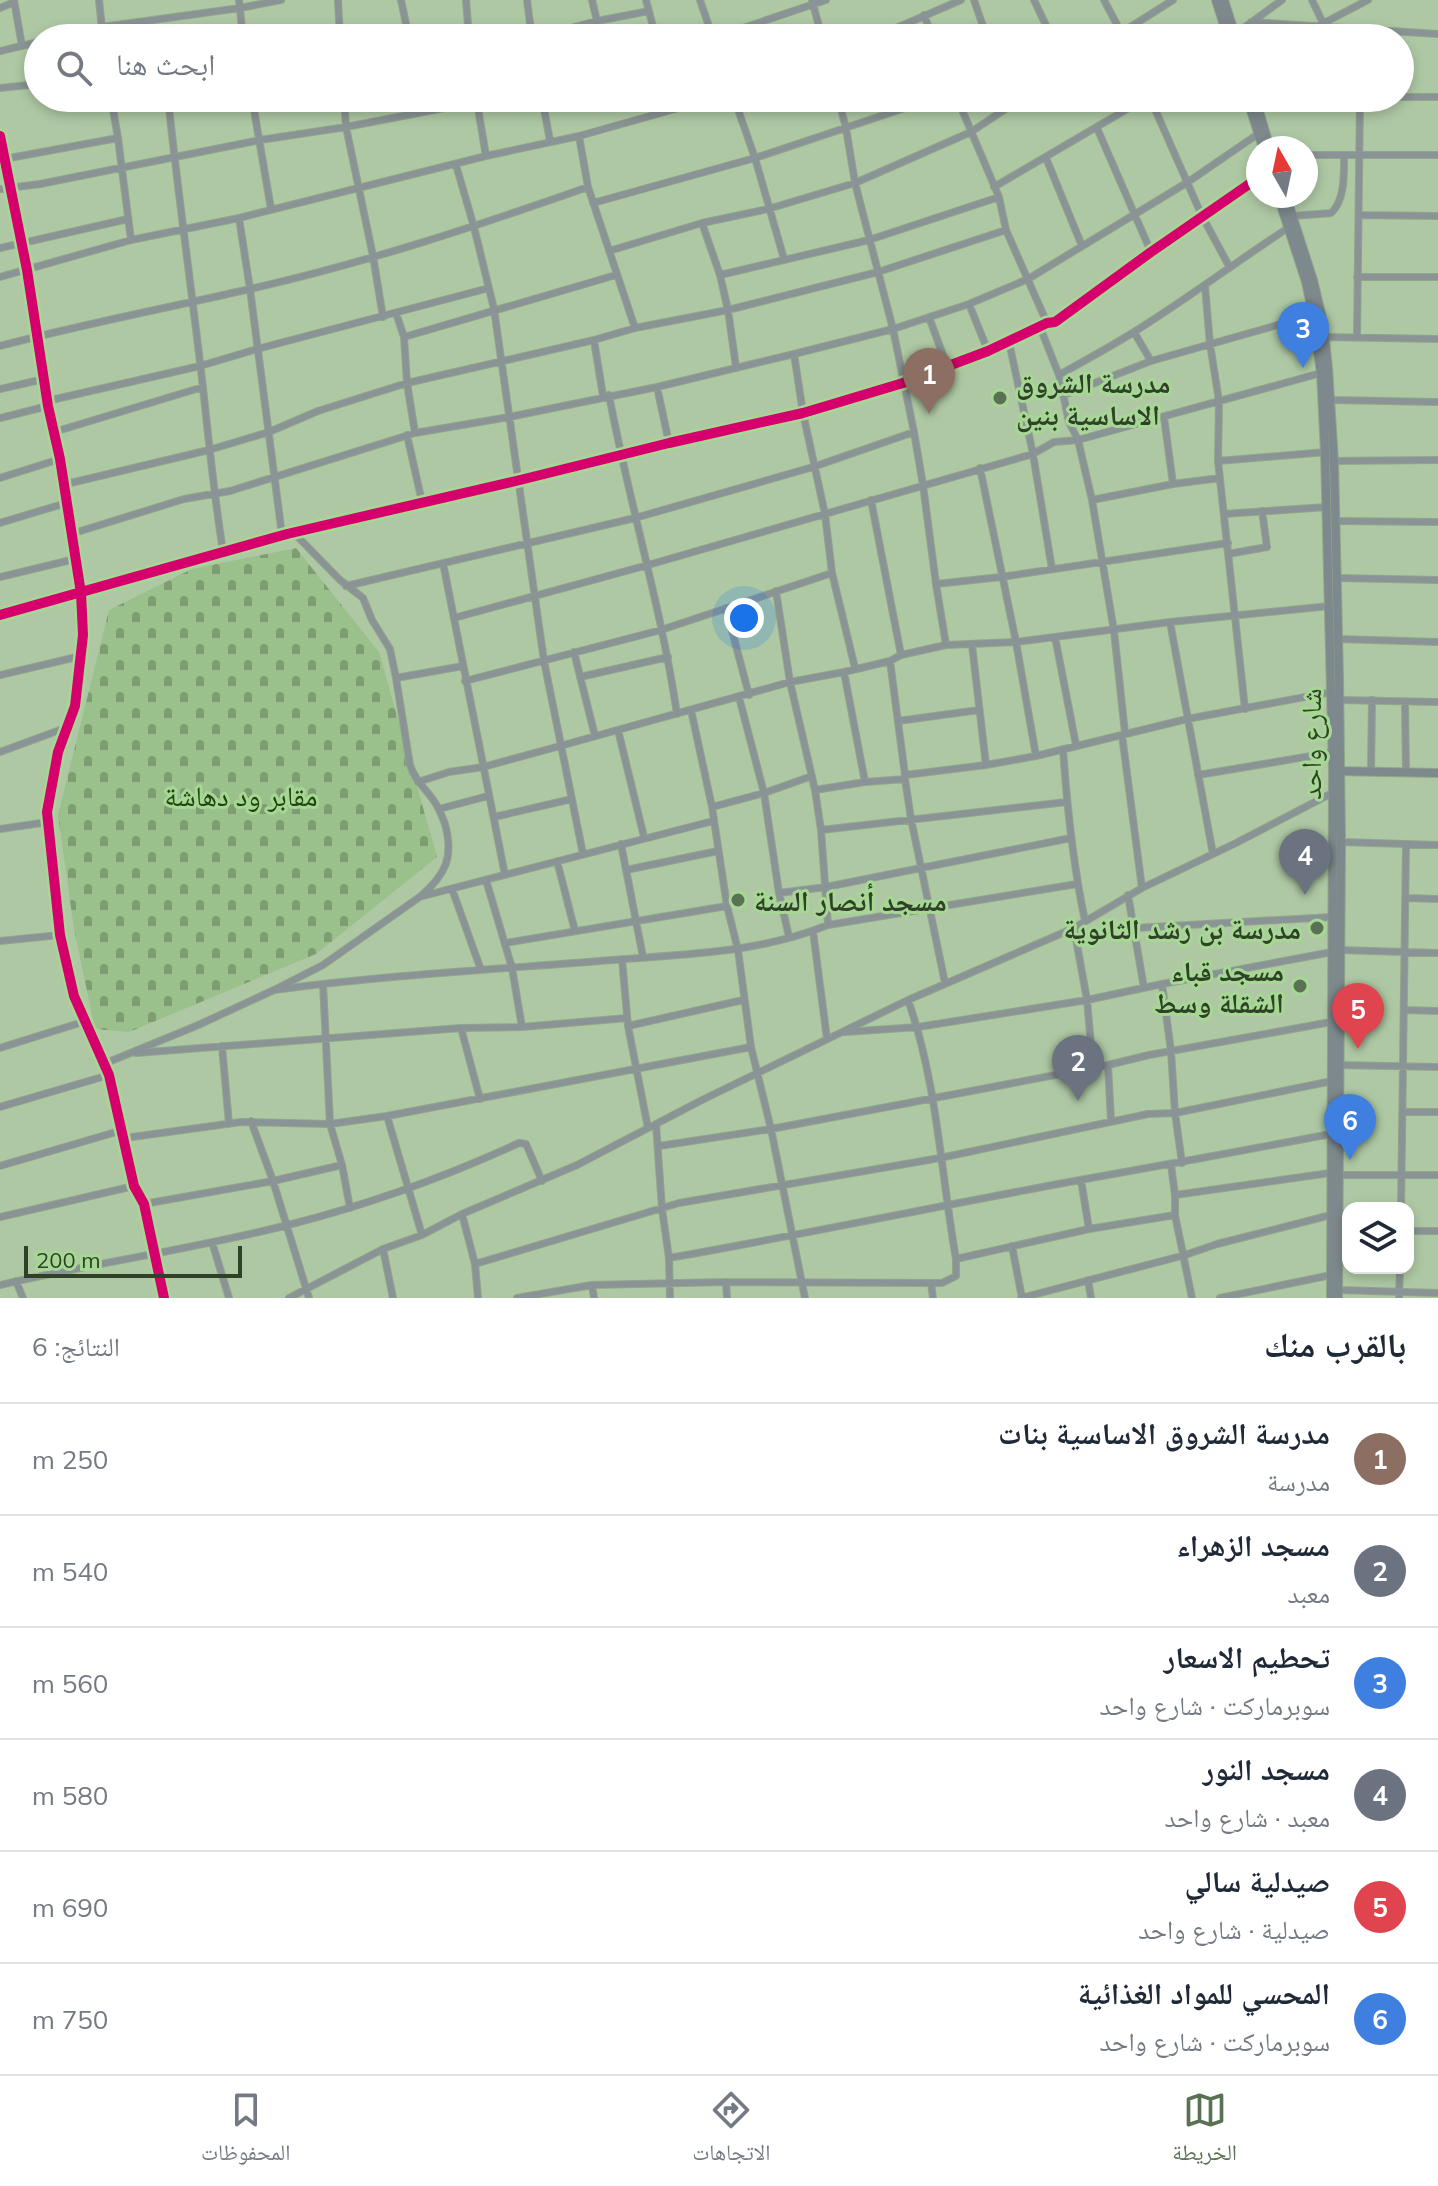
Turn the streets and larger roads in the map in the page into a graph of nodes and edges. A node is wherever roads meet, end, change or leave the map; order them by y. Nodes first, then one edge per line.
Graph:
1 (99, 0) edge
2 (239, 0) edge
3 (281, 0) edge
4 (338, 0) edge
5 (401, 0) edge
6 (466, 0) edge
7 (527, 0) edge
8 (592, 0) edge
9 (646, 0) edge
10 (700, 0) edge
11 (826, 0) edge
12 (961, 0) edge
13 (974, 0) edge
14 (1034, 0) edge
15 (1104, 0) edge
16 (1173, 0) edge
17 (1216, 0) edge
18 (1224, 0) edge
19 (1282, 0) edge
20 (1312, 0) edge
21 (1368, 0) edge
22 (14, 1) edge
23 (813, 3) edge
24 (0, 8) edge
25 (240, 8) junction
26 (649, 11) junction
27 (924, 15) junction
28 (597, 21) junction
29 (1251, 22) junction
30 (102, 24) edge
31 (124, 24) edge
32 (242, 24) edge
33 (339, 24) edge
34 (406, 24) edge
35 (468, 24) edge
36 (531, 24) edge
37 (586, 24) edge
38 (652, 24) edge
39 (708, 24) edge
40 (753, 24) edge
41 (818, 24) edge
42 (904, 24) edge
43 (928, 24) edge
44 (982, 24) edge
45 (1045, 24) edge
46 (1116, 24) edge
47 (1139, 24) edge
48 (1227, 24) edge
49 (1230, 24) edge
50 (1249, 24) edge
51 (1297, 24) edge
52 (1320, 24) edge
53 (1322, 24) edge
54 (1414, 32) edge
55 (1436, 33) edge
56 (22, 46) joint
57 (0, 51) edge
58 (24, 85) edge
59 (0, 88) edge
60 (1414, 97) edge
61 (1438, 97) edge
62 (113, 112) edge
63 (169, 112) edge
64 (255, 112) edge
65 (345, 112) edge
66 (419, 112) edge
67 (479, 112) edge
68 (545, 112) edge
69 (666, 112) edge
70 (739, 112) edge
71 (842, 112) edge
72 (893, 112) edge
73 (963, 112) edge
74 (997, 112) edge
75 (1124, 112) edge
76 (1155, 112) edge
77 (1251, 112) edge
78 (1259, 112) edge
79 (1360, 112) edge
80 (346, 127) junction
81 (846, 128) junction
82 (1097, 128) junction
83 (971, 132) junction
84 (1258, 134) joint
85 (0, 136) edge
86 (579, 136) junction
87 (1266, 136) edge
88 (118, 138) junction
89 (260, 140) junction
90 (550, 141) junction
91 (1318, 155) edge
92 (1359, 155) junction
93 (1438, 155) edge
94 (486, 156) junction
95 (1344, 156) junction
96 (174, 158) junction
97 (755, 158) junction
98 (1046, 158) junction
99 (4, 159) junction
100 (456, 165) junction
101 (122, 167) junction
102 (1188, 182) junction
103 (855, 183) junction
104 (1246, 186) edge
105 (588, 187) junction
106 (994, 187) junction
107 (11, 188) junction
108 (0, 189) edge
109 (360, 189) junction
110 (999, 197) junction
111 (593, 203) junction
112 (1283, 208) edge
113 (1290, 208) edge
114 (271, 209) junction
115 (768, 209) junction
116 (1134, 215) junction
117 (1359, 215) junction
118 (1202, 216) junction
119 (1293, 216) junction
120 (1438, 216) edge
121 (239, 218) junction
122 (128, 219) junction
123 (702, 223) junction
124 (474, 227) junction
125 (182, 229) junction
126 (1006, 230) junction
127 (1292, 230) junction
128 (131, 240) junction
129 (869, 240) junction
130 (21, 243) junction
131 (1082, 246) junction
132 (0, 248) edge
133 (609, 251) junction
134 (1151, 252) junction
135 (373, 256) junction
136 (784, 259) junction
137 (1229, 266) junction
138 (27, 270) junction
139 (878, 272) junction
140 (616, 275) junction
141 (720, 275) junction
142 (0, 277) edge
143 (1357, 277) junction
144 (1438, 277) edge
145 (1028, 279) junction
146 (1205, 286) junction
147 (489, 288) junction
148 (250, 289) junction
149 (192, 301) junction
150 (969, 304) junction
151 (494, 309) junction
152 (728, 310) junction
153 (396, 313) junction
154 (1313, 315) junction
155 (383, 317) junction
156 (929, 317) junction
157 (1044, 325) junction
158 (635, 328) junction
159 (893, 329) junction
160 (1134, 332) junction
161 (38, 336) junction
162 (404, 337) junction
163 (1325, 337) junction
164 (1357, 337) junction
165 (1438, 339) edge
166 (594, 340) junction
167 (1009, 342) junction
168 (1210, 344) junction
169 (0, 346) edge
170 (257, 349) junction
171 (988, 351) junction
172 (794, 354) junction
173 (502, 361) junction
174 (1151, 361) junction
175 (200, 366) junction
176 (947, 366) junction
177 (736, 367) junction
178 (1321, 373) junction
179 (1059, 375) junction
180 (44, 379) junction
181 (407, 383) junction
182 (903, 383) junction
183 (203, 387) junction
184 (657, 387) junction
185 (0, 389) edge
186 (1064, 395) junction
187 (606, 396) junction
188 (1331, 400) junction
189 (1219, 401) junction
190 (1438, 402) edge
191 (47, 404) junction
192 (803, 413) junction
193 (509, 417) junction
194 (1164, 417) junction
195 (0, 418) edge
196 (54, 432) junction
197 (269, 432) junction
198 (914, 432) junction
199 (415, 433) junction
200 (407, 435) junction
201 (1078, 440) junction
202 (669, 443) junction
203 (209, 450) junction
204 (1033, 454) junction
205 (620, 455) junction
206 (1330, 456) junction
207 (60, 459) junction
208 (1438, 460) edge
209 (1218, 461) junction
210 (813, 467) junction
211 (980, 468) junction
212 (0, 478) edge
213 (273, 478) junction
214 (1220, 478) junction
215 (520, 480) junction
216 (1173, 484) junction
217 (62, 485) junction
218 (923, 485) junction
219 (214, 494) junction
220 (871, 500) junction
221 (1092, 500) junction
222 (422, 502) junction
223 (66, 503) junction
224 (1327, 507) junction
225 (1262, 511) junction
226 (825, 514) junction
227 (1224, 514) junction
228 (635, 518) junction
229 (1336, 521) junction
230 (1438, 522) edge
231 (0, 523) edge
232 (293, 532) junction
233 (71, 534) junction
234 (282, 535) junction
235 (1228, 543) junction
236 (528, 544) junction
237 (223, 551) junction
238 (1228, 554) junction
239 (75, 559) junction
240 (1102, 561) junction
241 (443, 563) junction
242 (648, 565) junction
243 (1052, 569) junction
244 (832, 573) junction
245 (0, 577) edge
246 (1001, 577) junction
247 (1337, 578) junction
248 (1438, 580) edge
249 (936, 584) junction
250 (346, 586) junction
251 (776, 591) junction
252 (81, 593) junction
253 (1333, 593) junction
254 (533, 595) junction
255 (1330, 606) junction
256 (726, 608) junction
257 (0, 615) edge
258 (1235, 616) junction
259 (454, 618) junction
260 (1170, 622) junction
261 (661, 630) junction
262 (1114, 631) junction
263 (1055, 637) junction
264 (1338, 639) junction
265 (1016, 642) junction
266 (1438, 642) edge
267 (946, 645) junction
268 (972, 645) junction
269 (574, 652) junction
270 (901, 655) junction
271 (81, 656) junction
272 (668, 657) junction
273 (544, 661) junction
274 (890, 661) junction
275 (463, 666) junction
276 (855, 668) junction
277 (844, 672) junction
278 (0, 675) edge
279 (580, 677) junction
280 (396, 678) junction
281 (465, 681) junction
282 (790, 682) junction
283 (1332, 692) junction
284 (749, 695) junction
285 (739, 697) junction
286 (1340, 700) junction
287 (1372, 700) junction
288 (1405, 702) junction
289 (1438, 702) edge
290 (1245, 709) junction
291 (691, 710) junction
292 (979, 710) junction
293 (677, 714) junction
294 (1187, 719) junction
295 (898, 721) junction
296 (68, 727) junction
297 (618, 730) junction
298 (1124, 734) junction
299 (595, 736) junction
300 (1076, 745) junction
301 (560, 746) junction
302 (1063, 749) junction
303 (0, 752) edge
304 (1336, 752) junction
305 (1036, 756) junction
306 (986, 765) junction
307 (483, 767) junction
308 (1336, 771) junction
309 (1371, 772) junction
310 (1406, 773) junction
311 (1438, 773) edge
312 (1198, 775) junction
313 (812, 776) junction
314 (905, 777) junction
315 (418, 782) junction
316 (865, 782) junction
317 (815, 790) junction
318 (1336, 790) junction
319 (764, 793) junction
320 (488, 796) junction
321 (572, 799) junction
322 (1067, 802) junction
323 (712, 807) junction
324 (439, 809) junction
325 (494, 817) junction
326 (911, 819) junction
327 (713, 821) junction
328 (48, 822) junction
329 (0, 829) edge
330 (821, 830) junction
331 (644, 837) junction
332 (1071, 838) junction
333 (1341, 842) junction
334 (621, 844) junction
335 (1406, 844) junction
336 (1438, 845) edge
337 (718, 851) junction
338 (583, 854) junction
339 (1213, 854) junction
340 (557, 861) junction
341 (922, 867) junction
342 (626, 870) junction
343 (505, 875) junction
344 (486, 880) junction
345 (1077, 884) junction
346 (826, 887) junction
347 (1142, 888) junction
348 (452, 889) junction
349 (779, 893) junction
350 (1128, 895) junction
351 (421, 896) junction
352 (1406, 898) junction
353 (1438, 899) edge
354 (727, 906) junction
355 (930, 908) junction
356 (1332, 917) junction
357 (636, 921) junction
358 (1085, 921) junction
359 (828, 925) junction
360 (1074, 928) junction
361 (1135, 928) junction
362 (575, 931) junction
363 (813, 931) junction
364 (60, 935) junction
365 (789, 937) junction
366 (0, 941) edge
367 (505, 943) junction
368 (738, 950) junction
369 (1336, 951) junction
370 (1404, 953) junction
371 (1438, 953) edge
372 (643, 957) junction
373 (622, 959) junction
374 (512, 968) junction
375 (481, 970) junction
376 (945, 983) junction
377 (323, 984) junction
378 (1162, 984) junction
379 (1144, 988) junction
380 (274, 990) junction
381 (1336, 999) junction
382 (743, 1000) junction
383 (908, 1000) junction
384 (1087, 1000) junction
385 (1405, 1010) junction
386 (1438, 1011) edge
387 (86, 1021) junction
388 (628, 1022) junction
389 (1331, 1022) junction
390 (522, 1027) junction
391 (918, 1027) junction
392 (461, 1028) junction
393 (842, 1032) junction
394 (325, 1039) junction
395 (827, 1039) junction
396 (222, 1046) junction
397 (751, 1047) junction
398 (0, 1048) edge
399 (1171, 1051) junction
400 (127, 1054) junction
401 (106, 1063) junction
402 (1108, 1065) junction
403 (1338, 1065) junction
404 (1403, 1066) junction
405 (1438, 1067) edge
406 (1093, 1068) junction
407 (636, 1070) junction
408 (758, 1074) junction
409 (109, 1075) junction
410 (1332, 1081) junction
411 (931, 1098) junction
412 (480, 1099) junction
413 (0, 1107) edge
414 (1403, 1112) junction
415 (1438, 1112) edge
416 (1175, 1113) junction
417 (387, 1116) junction
418 (251, 1121) junction
419 (1111, 1121) junction
420 (229, 1124) junction
421 (330, 1124) junction
422 (656, 1124) junction
423 (648, 1128) junction
424 (771, 1129) junction
425 (124, 1134) junction
426 (1331, 1134) junction
427 (659, 1146) junction
428 (940, 1158) junction
429 (1182, 1163) junction
430 (342, 1165) junction
431 (1171, 1165) junction
432 (0, 1166) edge
433 (1334, 1174) junction
434 (1401, 1175) junction
435 (1438, 1175) edge
436 (1081, 1180) junction
437 (273, 1181) junction
438 (542, 1181) junction
439 (783, 1185) junction
440 (134, 1186) junction
441 (408, 1189) junction
442 (1175, 1195) junction
443 (1401, 1202) edge
444 (144, 1204) junction
445 (947, 1206) junction
446 (350, 1208) junction
447 (662, 1209) junction
448 (462, 1214) junction
449 (1175, 1215) junction
450 (1331, 1215) junction
451 (0, 1217) edge
452 (287, 1225) junction
453 (1089, 1229) junction
454 (1414, 1231) edge
455 (1438, 1231) edge
456 (422, 1235) junction
457 (792, 1237) junction
458 (1335, 1237) junction
459 (212, 1242) junction
460 (1012, 1246) junction
461 (383, 1249) junction
462 (154, 1255) junction
463 (1185, 1255) junction
464 (669, 1258) junction
465 (956, 1259) junction
466 (475, 1264) junction
467 (1400, 1274) edge
468 (1331, 1275) junction
469 (1088, 1280) junction
470 (16, 1281) junction
471 (726, 1282) junction
472 (802, 1283) junction
473 (931, 1283) junction
474 (670, 1284) junction
475 (0, 1285) edge
476 (592, 1285) junction
477 (1438, 1293) edge
478 (308, 1294) edge
479 (1338, 1294) edge
480 (1399, 1295) edge
481 (23, 1298) edge
482 (164, 1298) edge
483 (229, 1298) edge
484 (289, 1298) edge
485 (393, 1298) edge
486 (478, 1298) edge
487 (517, 1298) edge
488 (594, 1298) edge
489 (670, 1298) edge
490 (727, 1298) edge
491 (805, 1298) edge
492 (933, 1298) edge
493 (1022, 1298) edge
494 (1091, 1298) edge
495 (1192, 1298) edge
496 (1225, 1298) edge
497 (1331, 1298) edge

1 - 30 street
2 - 25 street
3 - 25 street
4 - 33 street
5 - 34 street
6 - 35 street
7 - 36 street
8 - 28 street
9 - 26 street
10 - 39 street
11 - 23 street
12 - 27 street
13 - 44 street
14 - 45 street
15 - 46 street
16 - 47 street
17 - 48 street
18 - 49 street
19 - 29 street
20 - 52 street
21 - 53 street
22 - 24 street
22 - 56 street
23 - 40 street
23 - 41 street
25 - 31 street
25 - 32 street
26 - 28 street
26 - 38 street
27 - 42 street
27 - 43 street
28 - 37 street
29 - 50 street
29 - 51 street
54 - 55 street
56 - 57 street
58 - 59 street
60 - 61 street
62 - 88 street
63 - 96 street
64 - 89 street
65 - 80 street
66 - 80 street
67 - 94 street
68 - 90 street
69 - 86 street
70 - 97 street
71 - 81 street
72 - 81 street
73 - 83 street
74 - 83 street
75 - 82 street
76 - 102 street
77 - 84 street
78 - 87 street
79 - 92 street
80 - 89 street
80 - 109 street
81 - 97 street
81 - 103 street
82 - 98 street
82 - 116 street
83 - 103 street
83 - 106 street
84 - 102 street
85 - 99 street
86 - 90 street
86 - 105 street
88 - 99 street
88 - 101 street
89 - 96 street
89 - 114 street
90 - 94 street
91 - 95 street
92 - 93 street
92 - 95 street
92 - 117 street
94 - 100 street
95 - 119 street
96 - 101 street
96 - 125 street
97 - 111 street
97 - 115 street
98 - 106 street
98 - 131 street
99 - 107 street
100 - 109 street
100 - 124 street
101 - 107 street
101 - 122 street
102 - 116 street
102 - 118 street
103 - 115 street
103 - 129 street
104 - 118 street
105 - 111 street
105 - 124 street
106 - 110 street
107 - 108 street
107 - 130 street
109 - 114 street
109 - 135 street
110 - 126 street
110 - 129 street
111 - 133 street
112 - 127 street, شارع واحد
113 - 119 street, شارع واحد
114 - 121 street
115 - 123 street
115 - 136 street
116 - 131 street
116 - 134 street
117 - 120 street
117 - 143 street
118 - 134 street
118 - 137 street
119 - 127 street, شارع واحد
121 - 125 street
121 - 148 street
122 - 128 street
122 - 130 street
123 - 133 street
123 - 141 street
124 - 135 street
124 - 147 street
125 - 128 street
125 - 149 street
126 - 139 street
126 - 145 street
127 - 137 street
127 - 154 street, شارع واحد
127 - 163 street, شارع واحد
128 - 138 street
129 - 136 street
129 - 139 street
130 - 132 street
130 - 138 street
131 - 145 street
133 - 140 street
134 - 157 street
135 - 148 street
135 - 155 street
136 - 141 street
137 - 146 street
138 - 142 street
138 - 161 street
139 - 152 street
139 - 159 street
140 - 151 street
140 - 158 street
141 - 152 street
143 - 144 street
143 - 164 street
145 - 150 street
145 - 157 street
146 - 160 street
146 - 168 street
147 - 151 street
147 - 153 street
148 - 149 street
148 - 170 street
149 - 161 street
149 - 175 street
150 - 156 street
150 - 171 street
151 - 162 street
151 - 173 street
152 - 158 street
152 - 177 street
153 - 155 street
153 - 162 street
154 - 168 street
154 - 178 street, شارع واحد
155 - 170 street
156 - 159 street
156 - 176 street
157 - 167 street
157 - 179 street
158 - 166 street
159 - 172 street
159 - 182 street
160 - 174 street
160 - 179 street
161 - 169 street
161 - 180 street
162 - 181 street
163 - 164 street
163 - 188 street, شارع واحد
164 - 165 street
166 - 173 street
166 - 187 street
167 - 171 street
167 - 204 street
168 - 174 street
168 - 189 street
170 - 175 street
170 - 197 street
171 - 176 street
172 - 177 street
172 - 192 street
173 - 181 street
173 - 193 street
174 - 186 street
175 - 183 street
175 - 191 street
176 - 182 street
177 - 184 street
178 - 189 street
178 - 206 street, شارع واحد
179 - 186 street
180 - 185 street
180 - 191 street
181 - 197 street
181 - 199 street
182 - 192 street
182 - 198 street
183 - 196 street
183 - 203 street
184 - 187 street
184 - 202 street
186 - 201 street
187 - 193 street
187 - 205 street
188 - 190 street
188 - 206 street, شارع واحد
189 - 194 street
189 - 209 street
191 - 195 street
191 - 196 street
192 - 202 street
192 - 210 street
193 - 199 street
193 - 215 street
194 - 201 street
194 - 216 street
196 - 207 street
197 - 203 street
197 - 213 street
198 - 210 street
198 - 218 street
199 - 200 street
200 - 213 street
200 - 222 street
201 - 204 street
201 - 221 street
202 - 205 street
203 - 217 street
203 - 219 street
204 - 211 street
204 - 243 street
205 - 215 street
205 - 228 street
206 - 208 street
206 - 209 street
206 - 224 street, شارع واحد
206 - 229 street, شارع واحد
207 - 212 street
207 - 217 street
209 - 214 street
210 - 226 street
210 - 228 street
211 - 218 street
211 - 246 street
213 - 219 street
213 - 234 street
214 - 216 street
214 - 227 street
215 - 222 street
215 - 236 street
216 - 221 street
217 - 223 street
218 - 220 street
218 - 249 street
219 - 233 street
219 - 237 street
220 - 226 street
220 - 270 street
221 - 240 street
222 - 232 street
223 - 231 street
223 - 233 street
224 - 225 street
224 - 253 street, شارع واحد
225 - 227 street
225 - 238 street
226 - 242 street
226 - 244 street
227 - 235 street
228 - 236 street
228 - 242 street
229 - 230 street
229 - 247 street, شارع واحد
232 - 234 street
232 - 250 street
233 - 239 street
234 - 237 street
235 - 238 street
235 - 240 street
236 - 241 street
236 - 254 street
237 - 252 street
238 - 258 street
239 - 245 street
239 - 252 street
240 - 243 street
240 - 262 street
241 - 250 street
241 - 259 street
242 - 254 street
242 - 261 street
243 - 246 street
244 - 251 street
244 - 276 street
246 - 249 street
246 - 265 street
247 - 248 street
247 - 253 street, شارع واحد
249 - 267 street
250 - 280 street
251 - 256 street
251 - 282 street
252 - 257 street
252 - 271 street
253 - 255 street, شارع واحد
253 - 264 street, شارع واحد
254 - 259 street
254 - 273 street
255 - 258 street
255 - 283 street, شارع واحد
256 - 261 street
256 - 284 street
258 - 260 street
258 - 290 street
259 - 275 street
260 - 262 street
260 - 294 street
261 - 269 street
261 - 272 street
262 - 263 street
262 - 298 street
263 - 265 street
263 - 300 street
264 - 266 street
264 - 286 street, شارع واحد
265 - 268 street
265 - 305 street
267 - 268 street
267 - 270 street
268 - 292 street
269 - 273 street
269 - 279 street
270 - 274 street
271 - 278 street
271 - 296 street
272 - 279 street
272 - 293 street
273 - 281 street
273 - 301 street
274 - 276 street
274 - 295 street
275 - 280 street
275 - 281 street
276 - 277 street
277 - 282 street
277 - 316 street
279 - 299 street
280 - 315 street
281 - 307 street
282 - 284 street
282 - 313 street
283 - 290 street
283 - 304 street, شارع واحد
284 - 285 street
285 - 291 street
285 - 319 street
286 - 287 street
286 - 304 street, شارع واحد
287 - 288 street
287 - 309 street
288 - 289 street
288 - 310 street
290 - 294 street
291 - 293 street
291 - 323 street
292 - 295 street
292 - 306 street
293 - 297 street
294 - 298 street
294 - 312 street
295 - 314 street
296 - 303 street
296 - 328 street
297 - 299 street
297 - 331 street
298 - 300 street
298 - 347 street
299 - 301 street
300 - 302 street
301 - 307 street
301 - 321 street
302 - 305 street
302 - 322 street
304 - 308 street, شارع واحد
304 - 312 street
305 - 306 street
306 - 314 street
307 - 315 street
307 - 320 street
308 - 309 street
308 - 318 street, شارع واحد
309 - 310 street
310 - 311 street
312 - 339 street
313 - 317 street
313 - 319 street
314 - 316 street
314 - 326 street
315 - 324 street
316 - 317 street
317 - 330 street
318 - 333 street, شارع واحد
318 - 339 street
318 - 356 street, شارع واحد
319 - 323 street
319 - 349 street
320 - 324 street
320 - 325 street
321 - 325 street
321 - 338 street
322 - 326 street
322 - 332 street
323 - 327 street
324 - 351 street
325 - 343 street
326 - 330 street
326 - 341 street
327 - 331 street
327 - 337 street
328 - 329 street
328 - 364 street
330 - 346 street
331 - 334 street
332 - 341 street
332 - 345 street
333 - 335 street
333 - 369 street, شارع واحد
334 - 338 street
334 - 342 street
335 - 336 street
335 - 352 street
337 - 342 street
337 - 354 street
338 - 340 street
339 - 347 street
340 - 343 street
340 - 362 street
341 - 346 street
341 - 355 street
342 - 357 street
343 - 344 street
344 - 348 street
344 - 367 street
345 - 355 street
345 - 358 street
346 - 349 street
346 - 359 street
347 - 350 street
348 - 351 street
348 - 375 street
349 - 365 street
350 - 358 street
350 - 361 street
351 - 380 street
352 - 353 street
352 - 370 street
354 - 357 street
354 - 368 street
355 - 359 street
355 - 376 street
356 - 361 street
356 - 369 street, شارع واحد
357 - 362 street
357 - 372 street
358 - 360 street
359 - 363 street
360 - 376 street
360 - 384 street
361 - 379 street
362 - 367 street
363 - 365 street
363 - 395 street
364 - 366 street
364 - 387 street
365 - 368 street
367 - 374 street
368 - 372 street
368 - 382 street
369 - 370 street
369 - 378 street
369 - 381 street, شارع واحد
370 - 371 street
370 - 385 street
372 - 373 street
373 - 374 street
373 - 388 street
374 - 375 street
374 - 390 street
375 - 377 street
376 - 383 street
377 - 380 street
377 - 394 street
378 - 379 street
378 - 399 street
379 - 384 street
380 - 400 street
381 - 389 street, شارع واحد
381 - 403 street, شارع واحد
382 - 388 street
382 - 397 street
383 - 391 street
383 - 393 street
384 - 391 street
384 - 406 street
385 - 386 street
385 - 404 street
387 - 398 street
387 - 401 street
388 - 390 street
388 - 407 street
389 - 399 street
389 - 410 street, شارع واحد
390 - 392 street
391 - 393 street
391 - 411 street
392 - 394 street
392 - 412 street
393 - 395 street
394 - 396 street
394 - 421 street
395 - 408 street
396 - 400 street
396 - 420 street
397 - 407 street
397 - 408 street
399 - 402 street
399 - 416 street
400 - 401 street
401 - 409 street
402 - 406 street
402 - 419 street
403 - 404 street
403 - 433 street, شارع واحد
404 - 405 street
404 - 414 street
406 - 411 street
407 - 412 street
407 - 423 street
408 - 422 street
408 - 424 street
409 - 413 street
409 - 425 street
410 - 416 street
410 - 426 street, شارع واحد
411 - 424 street
411 - 428 street
412 - 417 street
414 - 415 street
414 - 434 street
416 - 419 street
416 - 429 street
417 - 421 street
417 - 441 street
418 - 420 street
418 - 421 street
418 - 437 street
419 - 428 street
420 - 425 street
421 - 430 street
422 - 423 street
422 - 427 street
423 - 438 street
424 - 427 street
424 - 439 street
425 - 432 street
425 - 440 street
426 - 429 street
426 - 433 street, شارع واحد
427 - 447 street
428 - 439 street
428 - 445 street
429 - 431 street
430 - 437 street
430 - 446 street
431 - 436 street
431 - 442 street
433 - 434 street
433 - 442 street
433 - 450 street, شارع واحد
433 - 458 street, شارع واحد
434 - 435 street
434 - 443 street
436 - 445 street
436 - 453 street
437 - 444 street
437 - 452 street
438 - 441 street
438 - 448 street
439 - 447 street
439 - 457 street
440 - 444 street
440 - 451 street
441 - 446 street
441 - 456 street
442 - 449 street
444 - 462 street
445 - 457 street
445 - 465 street
446 - 452 street
447 - 464 street
447 - 466 street
448 - 456 street
448 - 466 street
449 - 453 street
449 - 463 street
450 - 458 street, شارع واحد
450 - 463 street
452 - 459 street
452 - 478 street
453 - 460 street
454 - 455 street
456 - 461 street
457 - 464 street
457 - 472 street
458 - 468 street, شارع واحد
458 - 479 street, شارع واحد
459 - 462 street
459 - 483 street
460 - 465 street
460 - 493 street
461 - 478 street
461 - 485 street
462 - 470 street
462 - 482 street
463 - 469 street
463 - 495 street
464 - 474 street
465 - 473 street
466 - 486 street
467 - 480 street
468 - 496 street
468 - 497 street, شارع واحد
469 - 493 street
469 - 494 street
470 - 475 street
470 - 481 street
471 - 472 street
471 - 474 street
471 - 490 street
472 - 473 street
472 - 491 street
473 - 492 street
474 - 476 street
474 - 489 street
476 - 487 street
476 - 488 street
477 - 480 street
478 - 484 street
479 - 480 street

